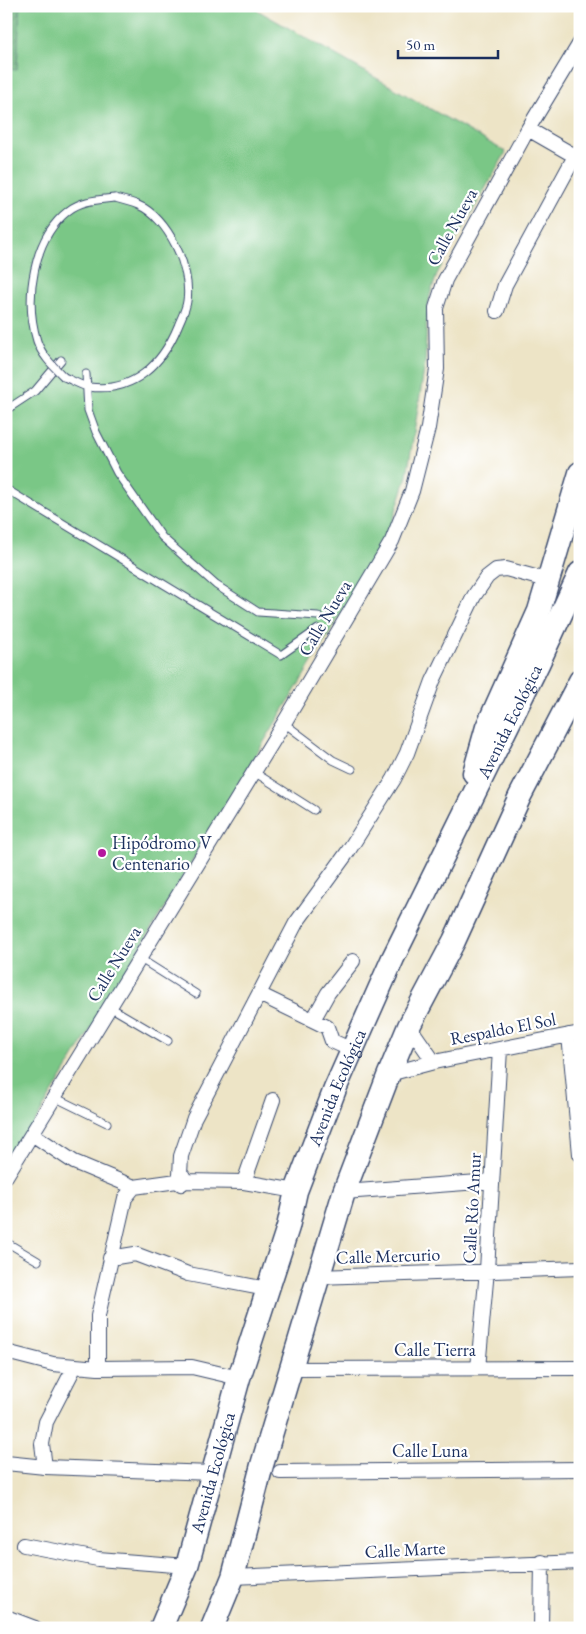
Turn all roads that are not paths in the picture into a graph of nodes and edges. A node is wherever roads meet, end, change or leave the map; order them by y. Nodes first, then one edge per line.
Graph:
1 (580, 43) edge
2 (528, 129) junction
3 (578, 156) edge
4 (497, 311) dead end
5 (61, 360) dead end
6 (86, 374) dead end
7 (87, 387) junction
8 (6, 410) edge
9 (580, 473) edge
10 (6, 489) edge
11 (580, 573) edge
12 (550, 581) junction
13 (318, 616) dead end
14 (318, 629) dead end
15 (580, 681) edge
16 (284, 723) junction
17 (352, 769) dead end
18 (254, 772) junction
19 (469, 806) junction
20 (314, 810) dead end
21 (139, 958) junction
22 (353, 961) dead end
23 (196, 994) dead end
24 (259, 994) junction
25 (110, 1006) junction
26 (313, 1020) junction
27 (409, 1026) junction
28 (575, 1034) edge
29 (168, 1041) dead end
30 (500, 1049) junction
31 (352, 1050) junction
32 (434, 1062) junction
33 (389, 1074) junction
34 (54, 1096) junction
35 (273, 1100) dead end
36 (107, 1123) dead end
37 (32, 1134) junction
38 (580, 1154) edge
39 (6, 1176) edge
40 (181, 1179) junction
41 (492, 1181) junction
42 (244, 1182) junction
43 (134, 1187) junction
44 (296, 1191) junction
45 (344, 1192) junction
46 (6, 1242) edge
47 (110, 1258) junction
48 (38, 1261) dead end
49 (580, 1268) edge
50 (487, 1270) junction
51 (318, 1278) junction
52 (267, 1289) junction
53 (6, 1352) edge
54 (75, 1366) junction
55 (98, 1368) junction
56 (478, 1368) junction
57 (580, 1368) edge
58 (291, 1369) junction
59 (239, 1378) junction
60 (6, 1463) edge
61 (45, 1468) junction
62 (580, 1469) edge
63 (280, 1472) dead end
64 (212, 1473) junction
65 (24, 1545) dead end
66 (542, 1562) junction
67 (580, 1562) edge
68 (187, 1566) junction
69 (233, 1577) junction
70 (6, 1617) edge
71 (36, 1628) edge
72 (161, 1628) edge
73 (212, 1628) edge
74 (541, 1628) edge

1 - 2 street, Calle Nueva
2 - 3 street
2 - 16 street, Calle Nueva
3 - 4 street
5 - 8 lane
6 - 7 lane
7 - 7 lane, bridge
7 - 13 lane
9 - 12 main road
10 - 14 lane
11 - 19 main road, Avenida Ecológica
12 - 19 main road
12 - 24 street
15 - 27 main road
16 - 17 lane
16 - 18 street, Calle Nueva
18 - 20 lane
18 - 21 street, Calle Nueva
19 - 31 main road, Avenida Ecológica
21 - 23 lane
21 - 25 street, Calle Nueva
22 - 26 street
24 - 26 street
24 - 40 street
25 - 29 lane
25 - 34 street, Calle Nueva
26 - 31 street
27 - 32 street, Respaldo El Sol
27 - 33 main road
28 - 30 street, Respaldo El Sol
28 - 38 street
30 - 32 street, Respaldo El Sol
30 - 41 street, Calle Río Amur
31 - 44 main road, Avenida Ecológica
32 - 33 street, Respaldo El Sol
33 - 45 main road
34 - 36 lane
34 - 37 street, Calle Nueva
35 - 42 street
37 - 39 street, Calle Nueva
37 - 43 street
40 - 42 street
40 - 43 street
41 - 45 street
41 - 50 street, Calle Río Amur
42 - 44 street
43 - 47 street
44 - 52 main road, Avenida Ecológica
45 - 51 main road
46 - 48 lane
47 - 52 street
47 - 55 street
49 - 50 street, Calle Mercurio
50 - 51 street, Calle Mercurio
50 - 56 street, Calle Río Amur
51 - 58 main road
52 - 59 main road, Avenida Ecológica
53 - 54 street
54 - 55 street
54 - 61 street
55 - 59 street
56 - 57 street, Calle Tierra
56 - 58 street, Calle Tierra
58 - 69 main road
59 - 64 main road, Avenida Ecológica
60 - 61 street
61 - 64 street
62 - 63 street, Calle Luna
64 - 68 main road, Avenida Ecológica
65 - 68 street
66 - 67 street, Calle Marte
66 - 69 street, Calle Marte
66 - 74 street
68 - 72 main road, Avenida Ecológica
69 - 73 main road
70 - 71 street

